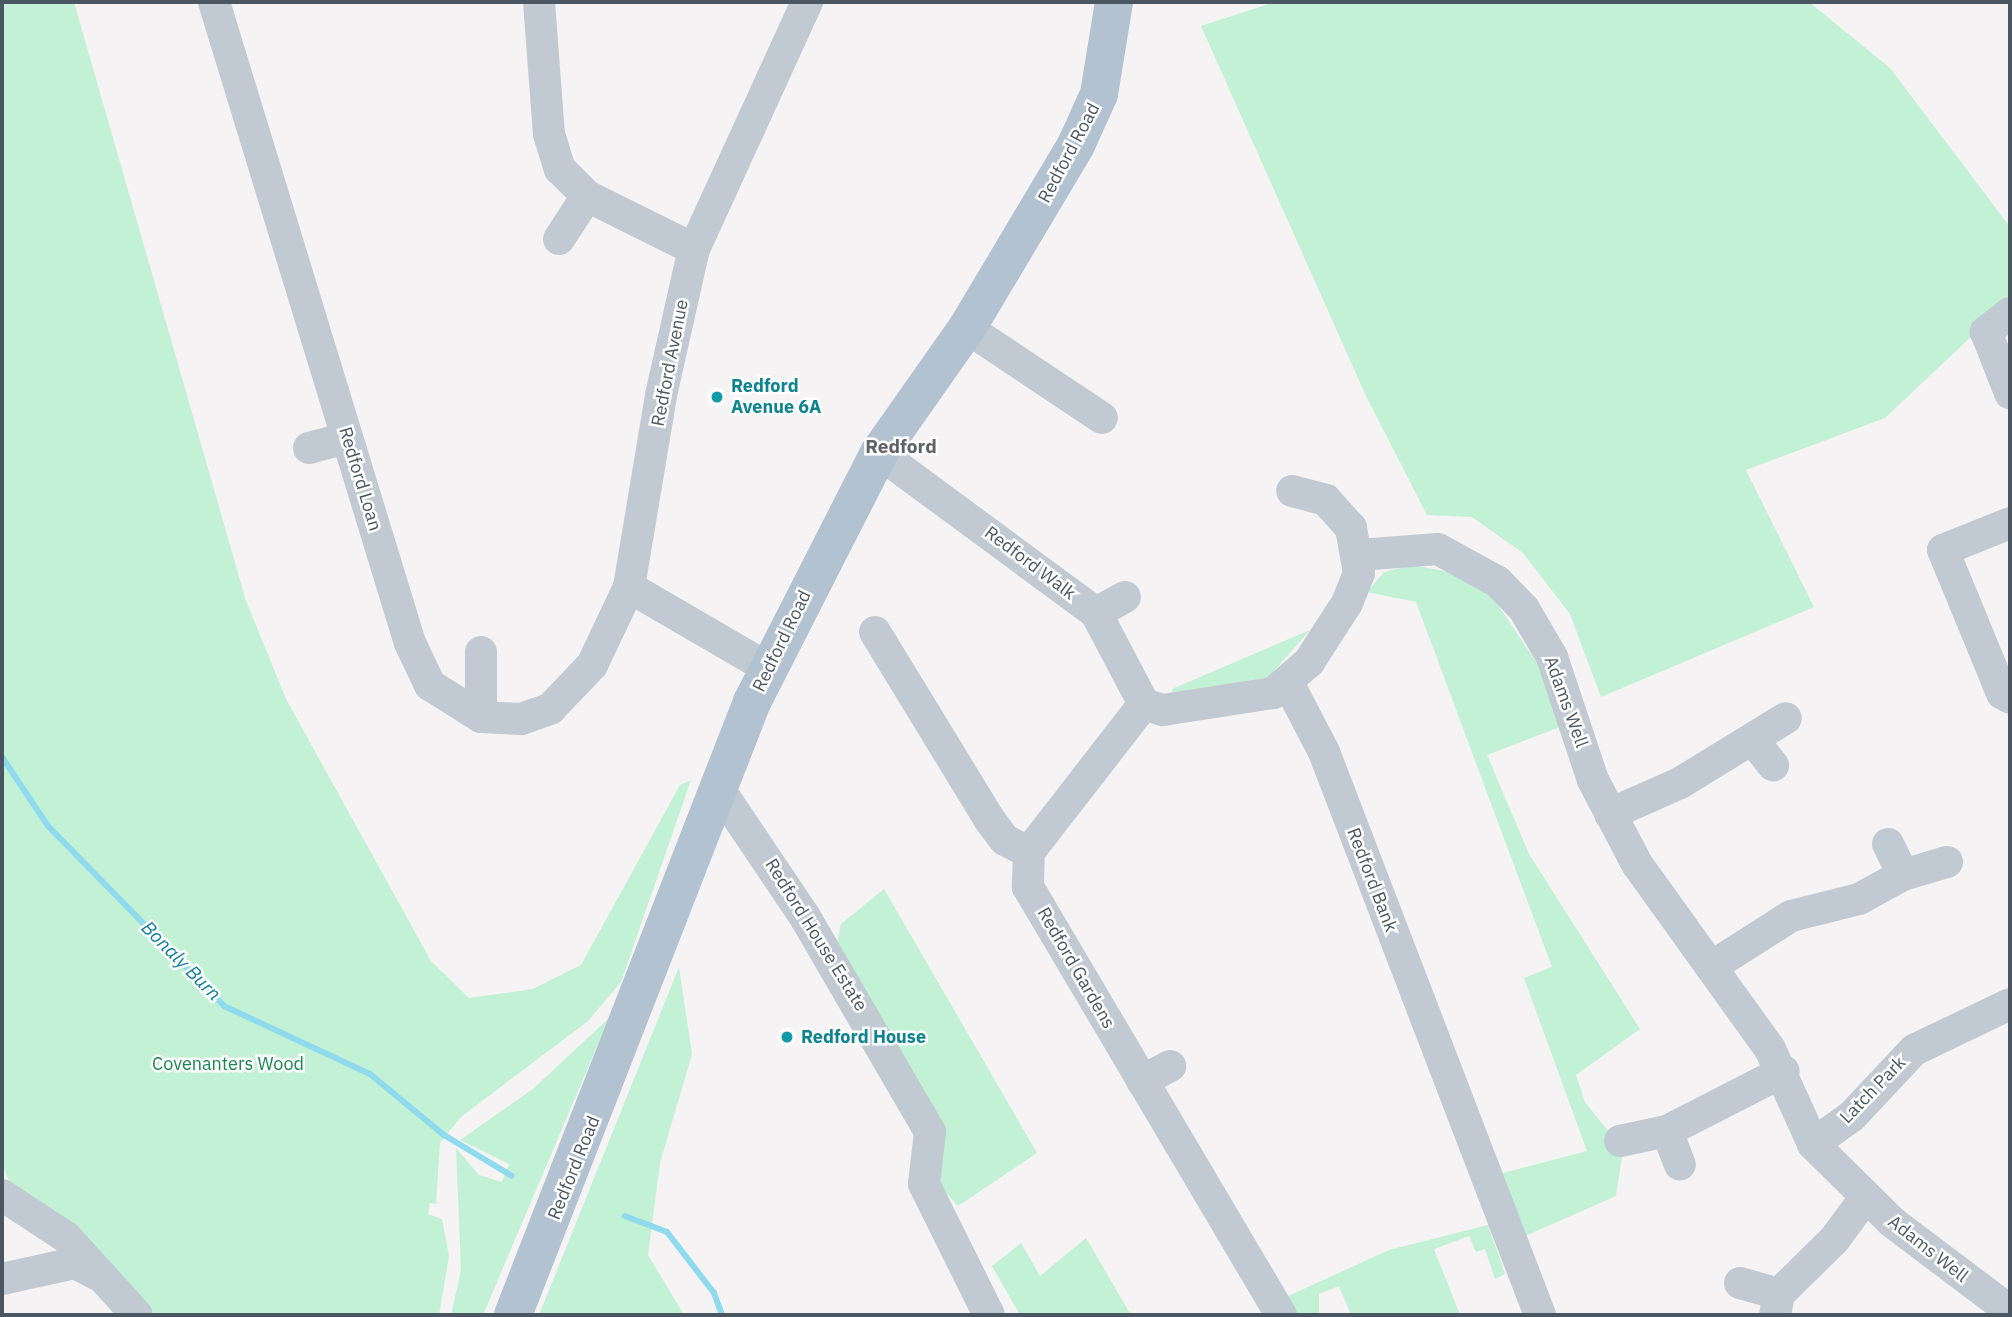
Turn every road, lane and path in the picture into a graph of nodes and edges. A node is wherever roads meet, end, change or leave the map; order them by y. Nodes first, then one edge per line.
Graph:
1 (214, 2) edge
2 (539, 2) edge
3 (807, 2) edge
4 (1114, 2) edge
5 (587, 196) junction
6 (559, 239) dead end
7 (694, 248) junction
8 (2010, 313) edge
9 (967, 328) junction
10 (2010, 393) edge
11 (1102, 418) dead end
12 (347, 438) junction
13 (309, 448) dead end
14 (879, 453) junction
15 (1292, 491) dead end
16 (2010, 523) edge
17 (1359, 555) junction
18 (629, 587) junction
19 (1125, 597) dead end
20 (1096, 613) junction
21 (877, 631) dead end
22 (481, 652) dead end
23 (768, 668) junction
24 (1287, 683) junction
25 (2010, 698) edge
26 (1144, 704) junction
27 (481, 717) junction
28 (1786, 718) dead end
29 (1754, 741) junction
30 (1773, 765) dead end
31 (719, 789) junction
32 (1610, 814) junction
33 (1888, 844) dead end
34 (1029, 852) junction
35 (1947, 862) dead end
36 (1903, 875) junction
37 (1711, 967) junction
38 (2010, 1004) edge
39 (1170, 1066) dead end
40 (1784, 1071) junction
41 (1142, 1081) junction
42 (1667, 1131) junction
43 (1620, 1140) dead end
44 (1813, 1144) junction
45 (1680, 1165) dead end
46 (2, 1195) edge
47 (1865, 1198) junction
48 (2, 1279) edge
49 (110, 1280) junction
50 (1741, 1283) dead end
51 (1777, 1305) edge
52 (1994, 1308) edge
53 (137, 1315) edge
54 (513, 1315) edge
55 (989, 1315) edge
56 (1280, 1315) edge
57 (1540, 1315) edge

1 - 12 street, Redford Loan
2 - 5 street
3 - 7 street, Redford Avenue
4 - 9 main road, Redford Road
5 - 6 street
5 - 7 street
7 - 18 street, Redford Avenue
8 - 10 street
9 - 11 street
9 - 14 main road, Redford Road
12 - 13 street
12 - 27 street, Redford Loan
14 - 20 street, Redford Walk
14 - 23 main road, Redford Road
15 - 17 street
16 - 25 street
17 - 24 street
17 - 32 street, Adams Well
18 - 23 street
18 - 27 street, Redford Loan
19 - 20 street
20 - 26 street, Redford Walk
21 - 34 street
22 - 27 street
23 - 31 main road, Redford Road
24 - 26 street
24 - 57 street, Redford Bank
26 - 34 street
28 - 29 street
29 - 30 street
29 - 32 street
31 - 54 main road, Redford Road
31 - 55 street, Redford House Estate
32 - 37 street, Adams Well
33 - 36 street
34 - 41 street, Redford Gardens
35 - 36 street
36 - 37 street
37 - 40 street, Adams Well
38 - 44 street, Latch Park
39 - 41 street
40 - 42 street
40 - 44 street, Adams Well
41 - 56 street, Redford Gardens
42 - 43 street
42 - 45 street
44 - 47 street, Adams Well
46 - 49 street
47 - 51 street
47 - 52 street, Adams Well
48 - 49 street
49 - 53 street
50 - 51 street

